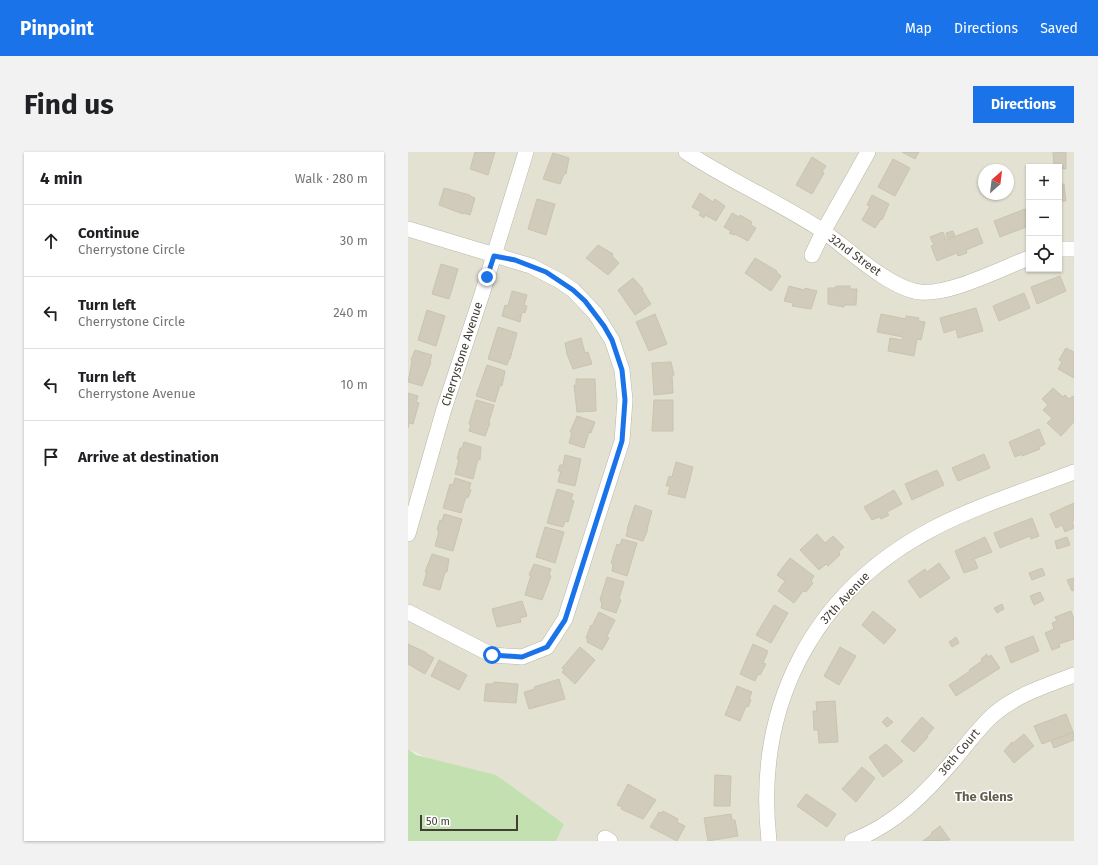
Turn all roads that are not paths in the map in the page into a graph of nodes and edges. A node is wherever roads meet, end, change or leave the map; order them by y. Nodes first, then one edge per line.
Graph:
1 (526, 152) edge
2 (868, 152) edge
3 (691, 153) edge
4 (408, 228) edge
5 (823, 232) junction
6 (1062, 249) edge
7 (1074, 249) edge
8 (812, 255) dead end
9 (494, 256) junction
10 (1026, 259) edge
11 (1074, 472) edge
12 (408, 534) edge
13 (408, 612) edge
14 (1074, 675) edge
15 (769, 841) edge
16 (852, 841) edge

1 - 9 street, Cherrystone Avenue
2 - 5 street
3 - 5 street, 32nd Street
4 - 9 street
5 - 8 street
5 - 10 street, 32nd Street
6 - 7 street
9 - 12 street, Cherrystone Avenue
9 - 13 street
11 - 15 street, 37th Avenue
14 - 16 street, 36th Court

